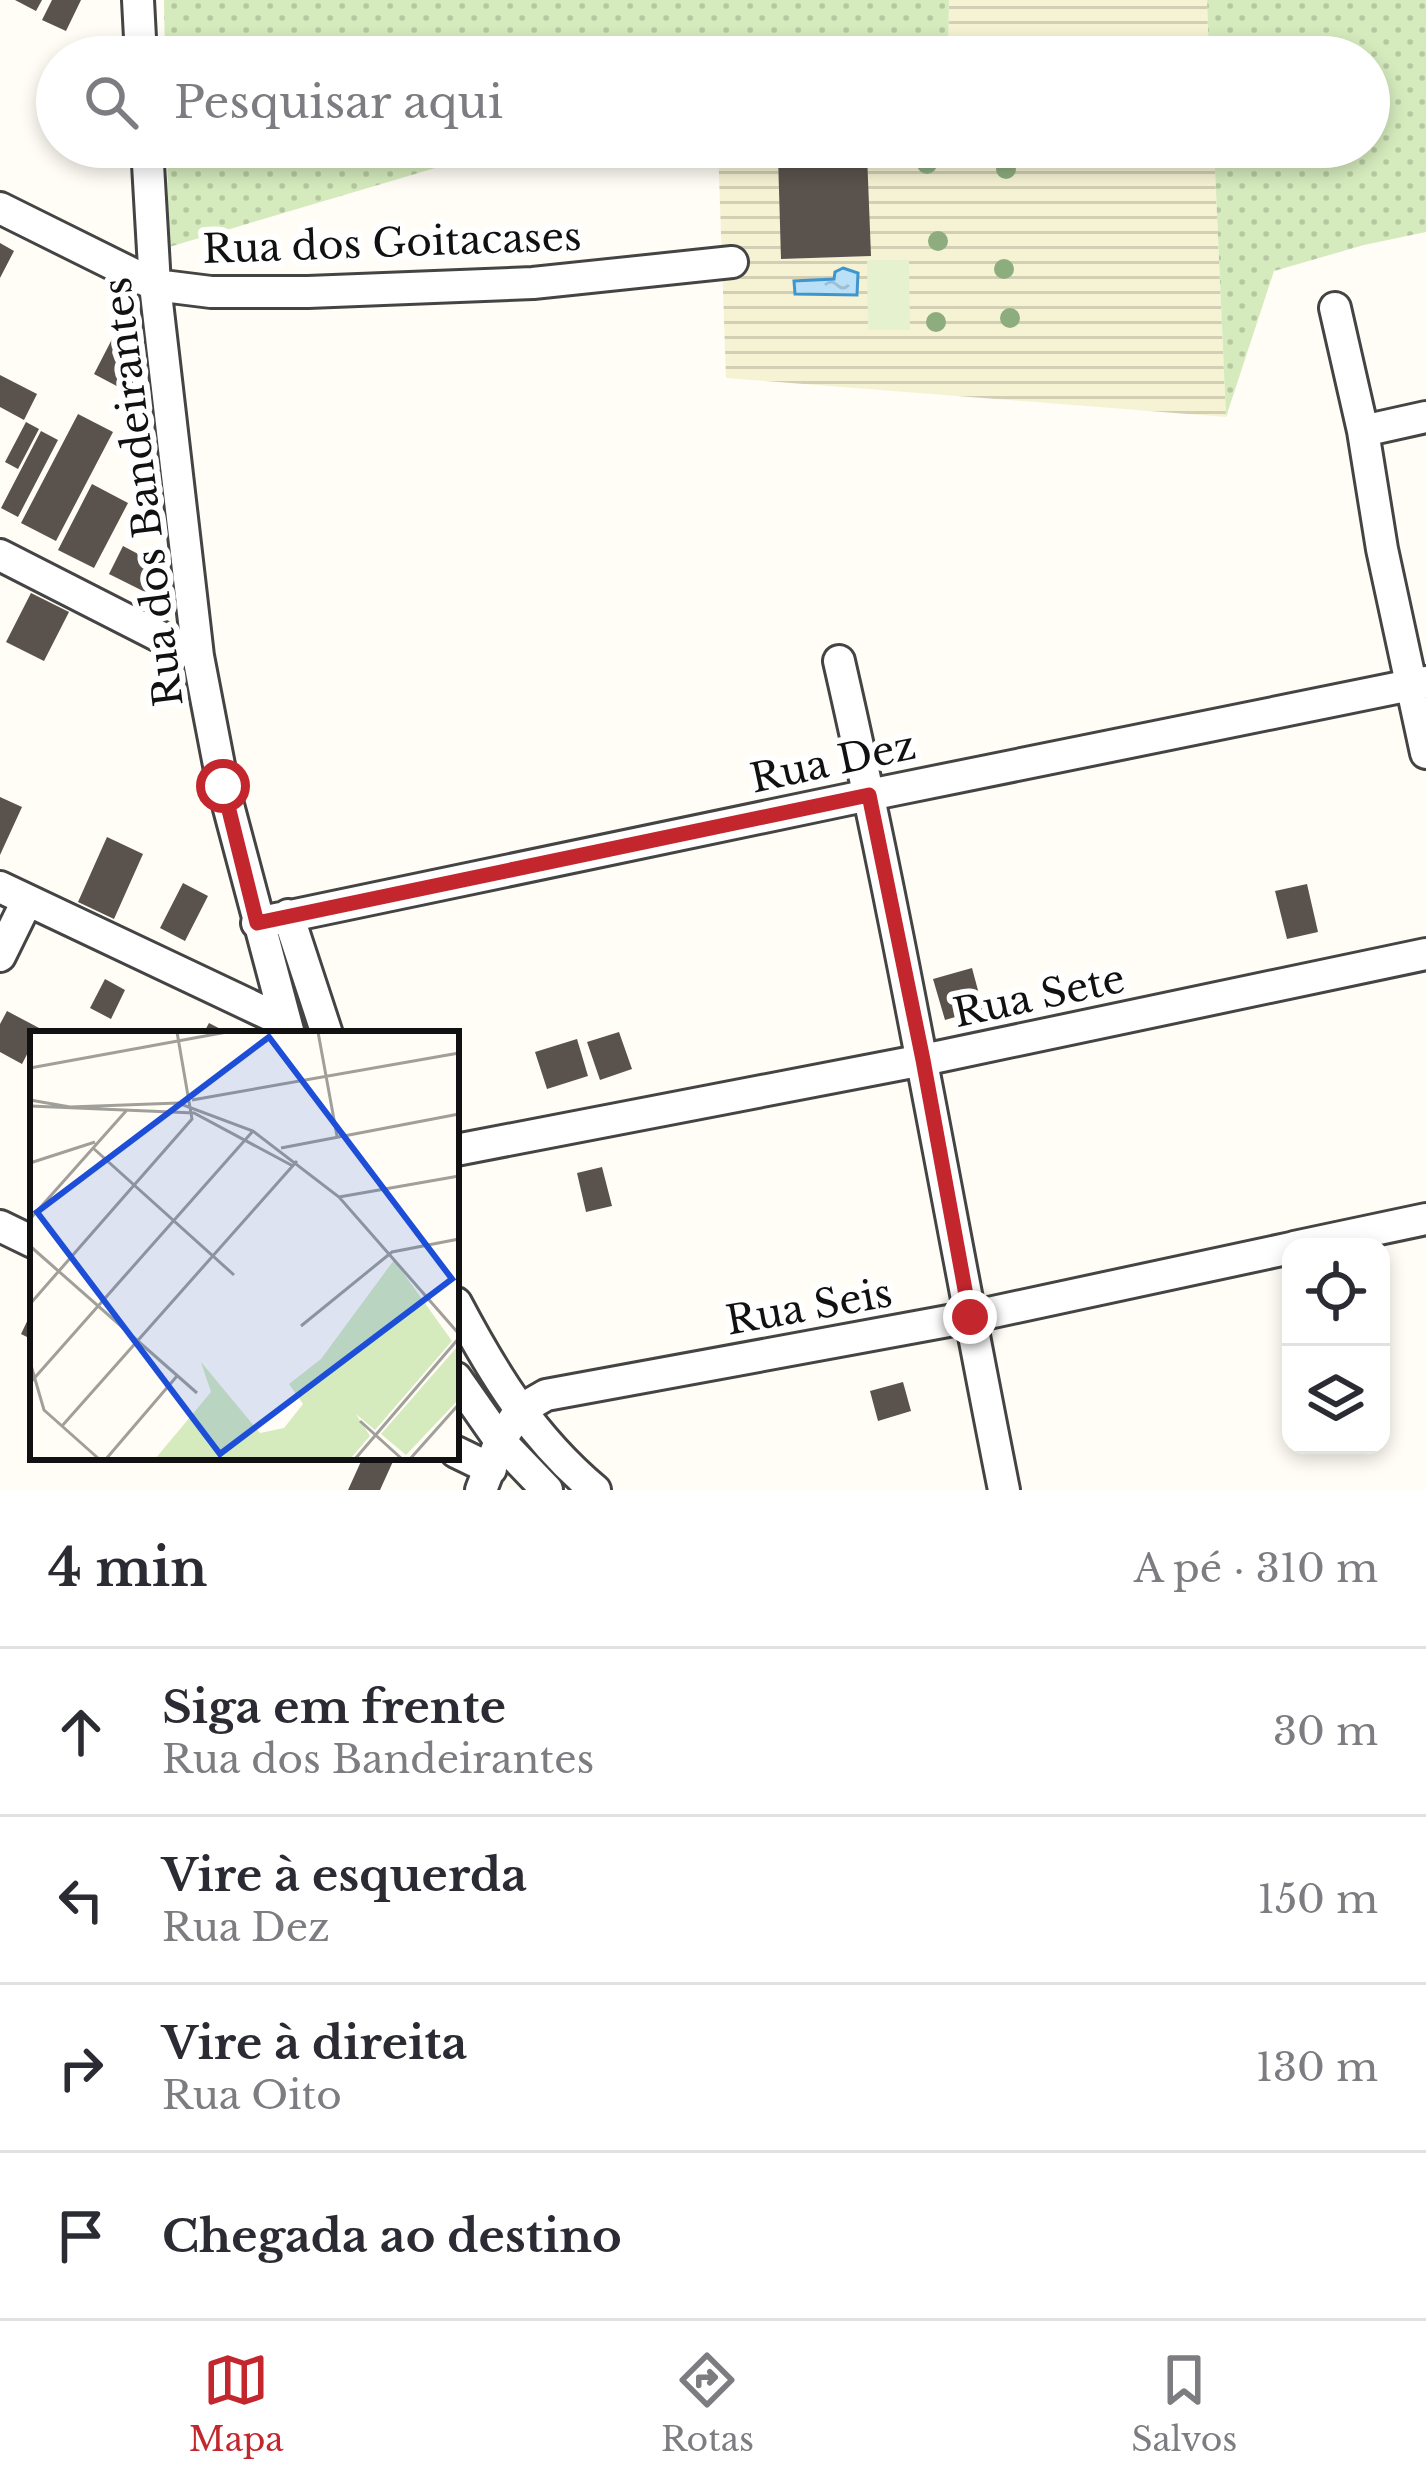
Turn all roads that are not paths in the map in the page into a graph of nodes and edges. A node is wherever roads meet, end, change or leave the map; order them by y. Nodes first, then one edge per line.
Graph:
1 (138, 0) edge
2 (141, 36) edge
3 (148, 168) edge
4 (0, 208) edge
5 (732, 262) dead end
6 (155, 285) junction
7 (1335, 308) dead end
8 (1426, 417) edge
9 (1363, 431) junction
10 (0, 555) edge
11 (198, 656) junction
12 (839, 661) dead end
13 (1419, 683) edge
14 (1426, 753) edge
15 (869, 795) junction
16 (14, 894) edge
17 (288, 915) junction
18 (257, 923) junction
19 (1426, 953) edge
20 (0, 956) edge
21 (286, 1028) edge
22 (326, 1031) edge
23 (923, 1060) junction
24 (459, 1149) edge
25 (1426, 1219) edge
26 (0, 1226) edge
27 (1336, 1238) edge
28 (30, 1241) edge
29 (1282, 1249) edge
30 (459, 1310) edge
31 (970, 1317) junction
32 (459, 1386) edge
33 (520, 1410) junction
34 (459, 1453) edge
35 (491, 1466) edge
36 (547, 1490) edge
37 (596, 1490) edge
38 (1004, 1490) edge

1 - 2 street
3 - 6 street, Rua dos Bandeirantes
4 - 6 street, Rua dos Goitacases
5 - 6 street, Rua dos Goitacases
6 - 11 street, Rua dos Bandeirantes
7 - 9 street
8 - 9 street
9 - 13 street
10 - 11 street
11 - 18 street, Rua dos Bandeirantes
12 - 15 street
13 - 14 street
13 - 15 street, Rua Dez
15 - 17 street, Rua Dez
15 - 23 street
16 - 20 street
16 - 21 street
17 - 18 street, Rua Dez
17 - 22 street
18 - 21 street, Rua dos Bandeirantes
19 - 23 street, Rua Sete
23 - 24 street, Rua Sete
23 - 31 street
25 - 27 street, Rua Seis
26 - 28 street
29 - 31 street, Rua Seis
30 - 33 street
31 - 33 street, Rua Seis
31 - 38 street
32 - 35 street
33 - 35 street
33 - 37 street
34 - 35 street
35 - 36 street

